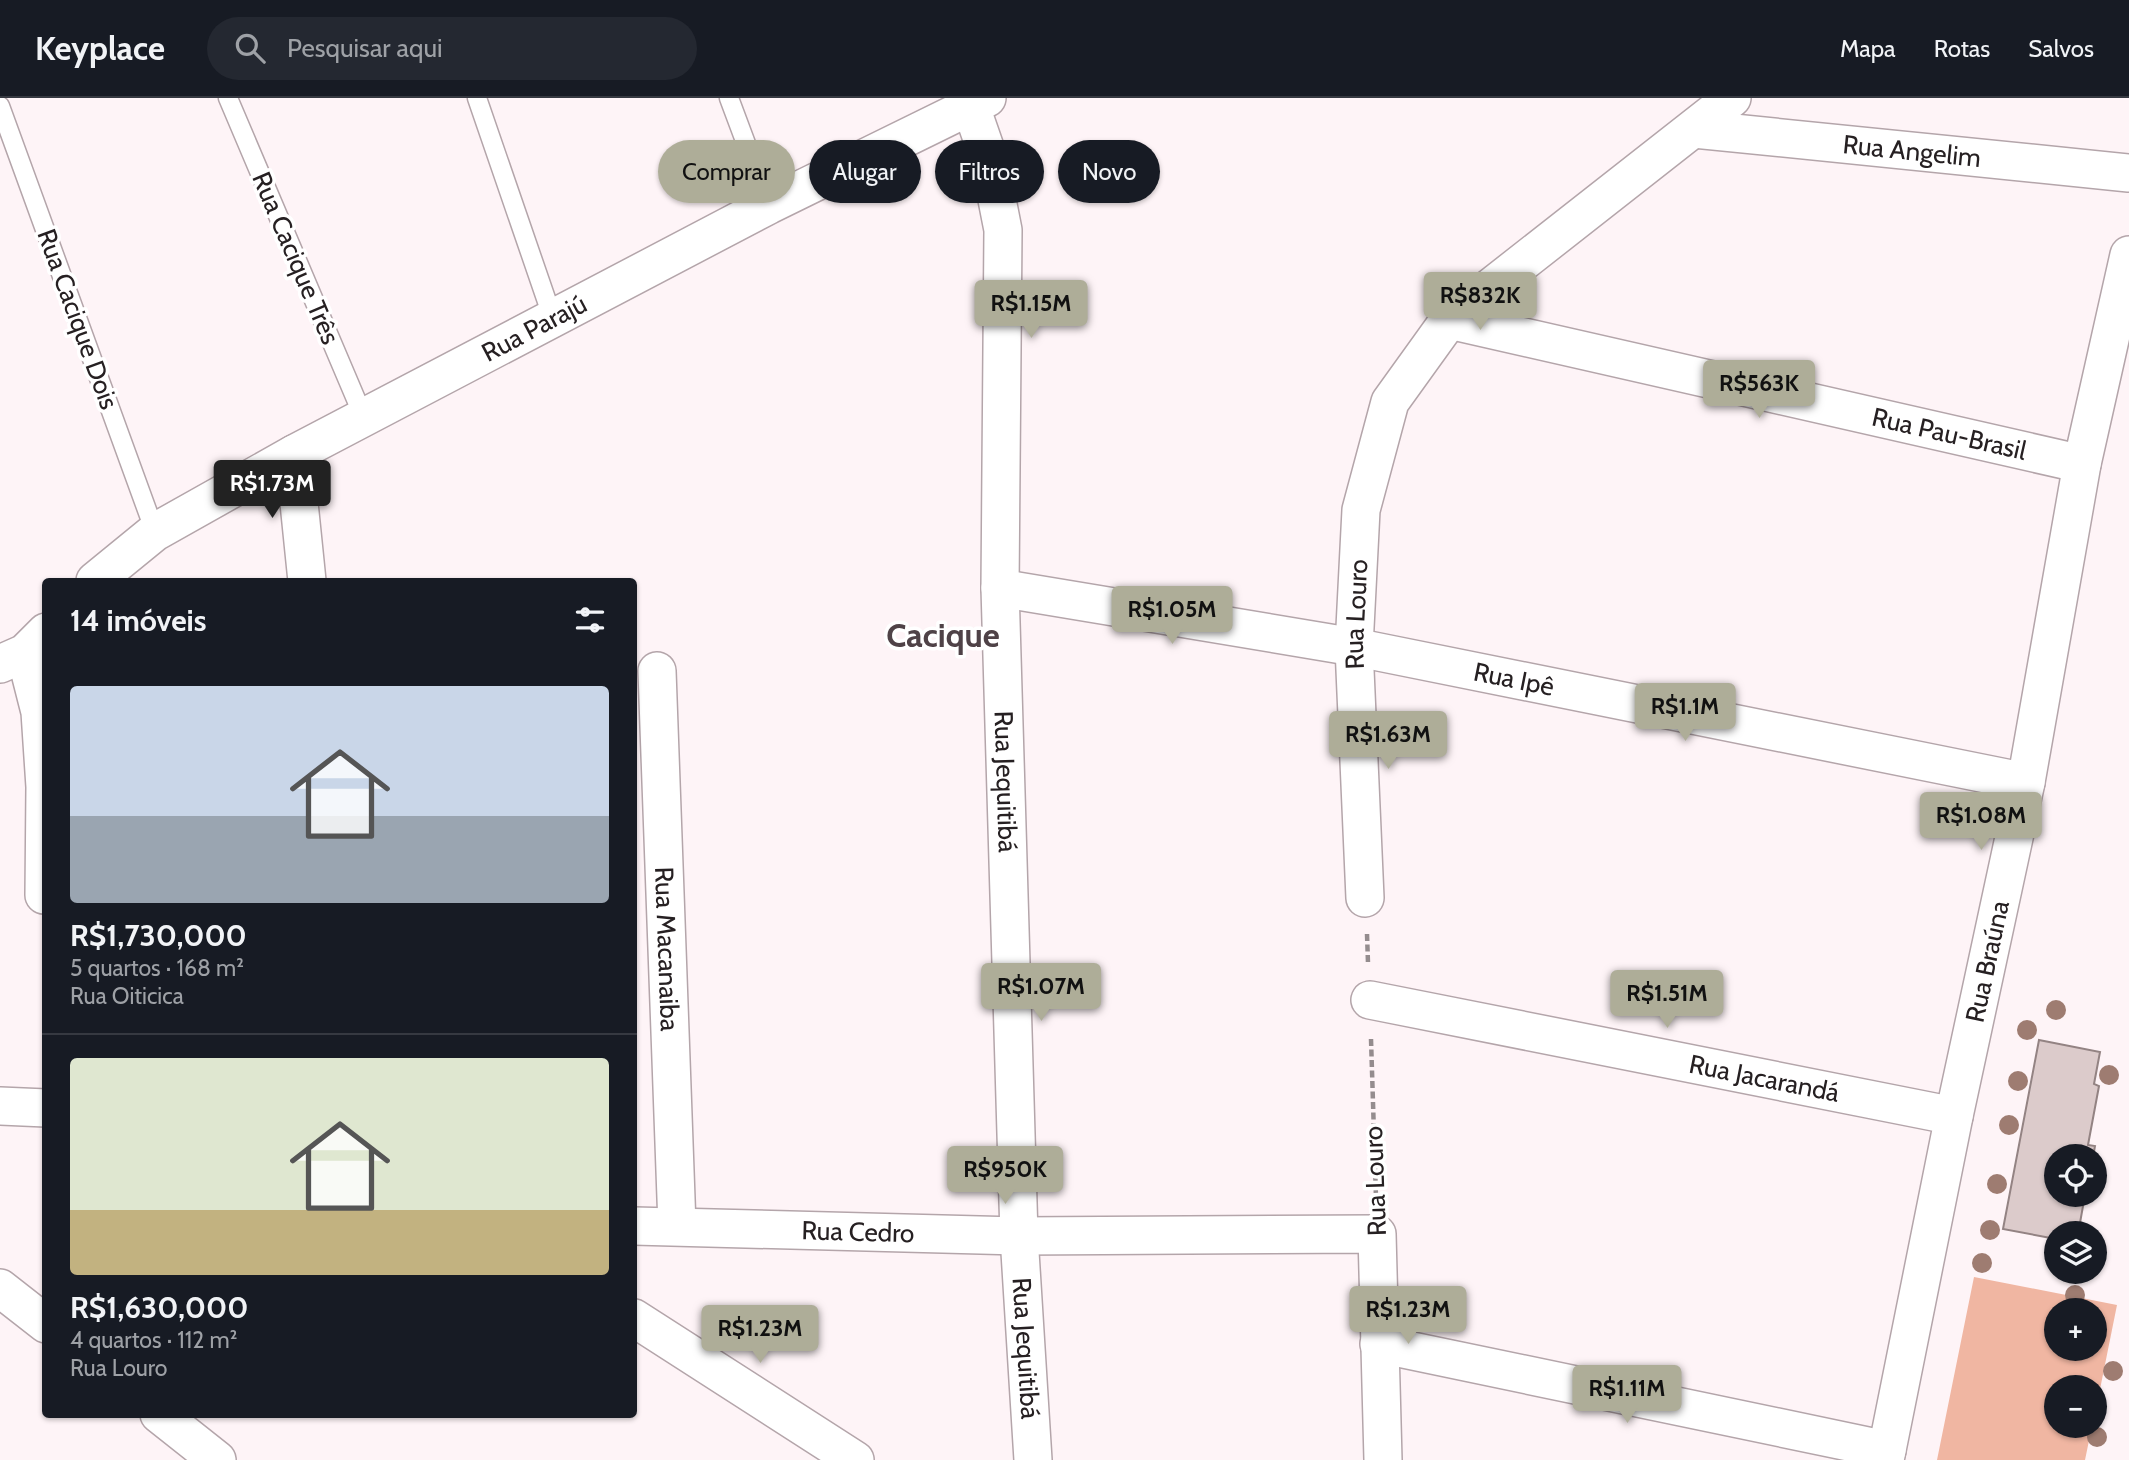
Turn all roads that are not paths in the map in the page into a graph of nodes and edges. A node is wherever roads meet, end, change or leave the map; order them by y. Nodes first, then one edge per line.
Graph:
1 (228, 98) edge
2 (477, 98) edge
3 (729, 98) edge
4 (1732, 98) edge
5 (974, 101) edge
6 (0, 106) edge
7 (1694, 129) junction
8 (2129, 173) edge
9 (769, 205) junction
10 (2129, 255) edge
11 (552, 319) junction
12 (1449, 320) junction
13 (364, 418) junction
14 (294, 454) junction
15 (2081, 464) junction
16 (155, 532) junction
17 (99, 578) edge
18 (307, 578) edge
19 (1000, 588) junction
20 (1354, 647) junction
21 (24, 650) edge
22 (657, 671) dead end
23 (42, 742) edge
24 (2026, 782) junction
25 (1365, 898) road end
26 (1370, 1000) road end
27 (0, 1106) edge
28 (42, 1108) edge
29 (1954, 1116) junction
30 (637, 1226) edge
31 (677, 1226) junction
32 (1377, 1234) joint
33 (1019, 1236) junction
34 (5, 1299) edge
35 (637, 1320) edge
36 (42, 1322) edge
37 (1379, 1344) junction
38 (164, 1418) edge
39 (1886, 1455) edge
40 (216, 1460) edge
41 (855, 1460) edge
42 (1033, 1460) edge
43 (1383, 1460) edge

1 - 13 lane, Rua Cacique Três
2 - 11 lane
3 - 9 lane
4 - 7 street, Rua Louro
5 - 9 street, Rua Parajú
5 - 19 street, Rua Jequitibá
6 - 16 lane, Rua Cacique Dois
7 - 8 street, Rua Angelim
7 - 12 street, Rua Louro
9 - 11 street, Rua Parajú
10 - 15 street, Rua Braúna
11 - 13 street, Rua Parajú
12 - 15 street, Rua Pau-Brasil
12 - 20 street, Rua Louro
13 - 14 street, Rua Parajú
14 - 16 street, Rua Parajú
14 - 18 street
15 - 24 street, Rua Braúna
16 - 17 street, Rua Parajú
19 - 20 street, Rua Ipê
19 - 33 street, Rua Jequitibá
20 - 24 street, Rua Ipê
20 - 25 street, Rua Louro
21 - 23 street
22 - 31 street, Rua Macanaiba
24 - 29 street, Rua Braúna
26 - 29 street, Rua Jacarandá
27 - 28 street
29 - 39 street, Rua Braúna
30 - 31 street, Rua Cedro
31 - 33 street, Rua Cedro
32 - 33 street, Rua Cedro
32 - 37 street, Rua Louro
33 - 42 street, Rua Jequitibá
34 - 36 street
35 - 41 street
37 - 39 street
37 - 43 street, Rua Louro
38 - 40 street

